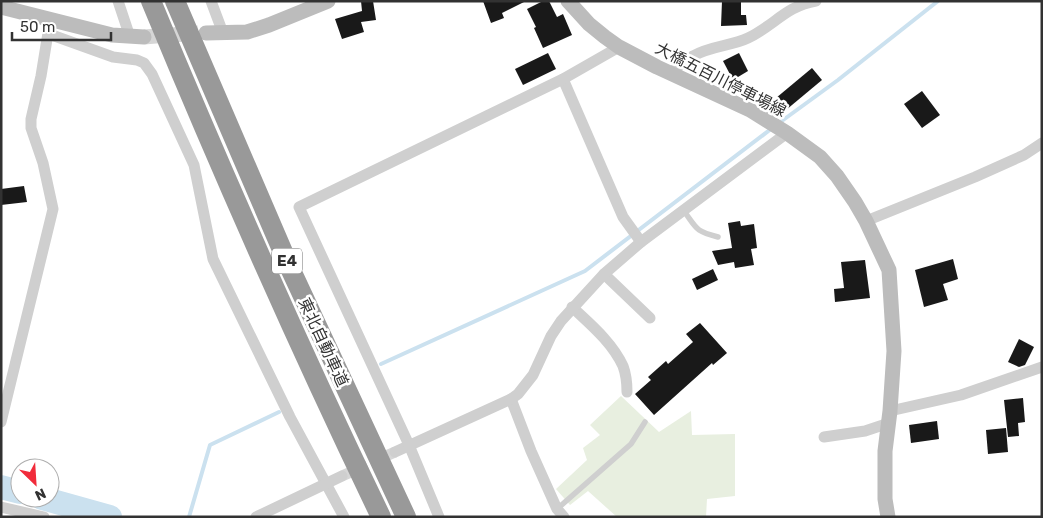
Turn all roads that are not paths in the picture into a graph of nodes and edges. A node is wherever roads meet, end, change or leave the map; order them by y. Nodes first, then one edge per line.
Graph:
1 (118, 1) edge
2 (151, 1) edge
3 (175, 1) edge
4 (211, 1) edge
5 (328, 1) edge
6 (568, 1) edge
7 (816, 1) edge
8 (1, 7) edge
9 (50, 19) junction
10 (206, 32) tunnel mouth
11 (223, 33) junction
12 (49, 34) junction
13 (137, 37) joint
14 (619, 47) junction
15 (671, 73) junction
16 (563, 79) junction
17 (779, 128) junction
18 (1042, 143) edge
19 (684, 211) junction
20 (866, 220) junction
21 (636, 236) junction
22 (718, 237) dead end
23 (604, 274) junction
24 (572, 307) junction
25 (650, 318) dead end
26 (1042, 367) edge
27 (627, 392) dead end
28 (511, 399) junction
29 (889, 417) junction
30 (1, 422) edge
31 (646, 422) dead end
32 (824, 437) dead end
33 (409, 445) junction
34 (395, 452) tunnel mouth
35 (342, 476) tunnel mouth
36 (327, 484) junction
37 (1, 507) edge
38 (561, 513) edge
39 (885, 514) edge
40 (44, 517) edge
41 (256, 517) edge
42 (344, 517) edge
43 (381, 517) edge
44 (406, 517) edge
45 (439, 517) edge

1 - 13 street
2 - 43 highway, 東北自動車道 / E4
3 - 44 highway, 東北自動車道 / E4
4 - 11 street
5 - 11 main road
6 - 14 main road, 大橋五百川停車場線
7 - 15 street
8 - 9 main road
9 - 12 street
9 - 13 main road
10 - 11 main road
12 - 30 street
12 - 36 street
14 - 15 main road, 大橋五百川停車場線
14 - 16 street
15 - 17 main road, 大橋五百川停車場線
16 - 21 street
16 - 33 street
17 - 19 street
17 - 20 main road, 大橋五百川停車場線
18 - 20 street
19 - 21 street
19 - 22 lane
20 - 29 main road, 大橋五百川停車場線
21 - 23 street
23 - 24 street
23 - 25 street
24 - 27 street
24 - 28 street
26 - 29 street
28 - 33 street
28 - 38 street
29 - 32 street
29 - 39 main road, 大橋五百川停車場線
31 - 38 lane
33 - 34 street
33 - 45 street
35 - 36 street
36 - 41 street
36 - 42 street
37 - 40 street

